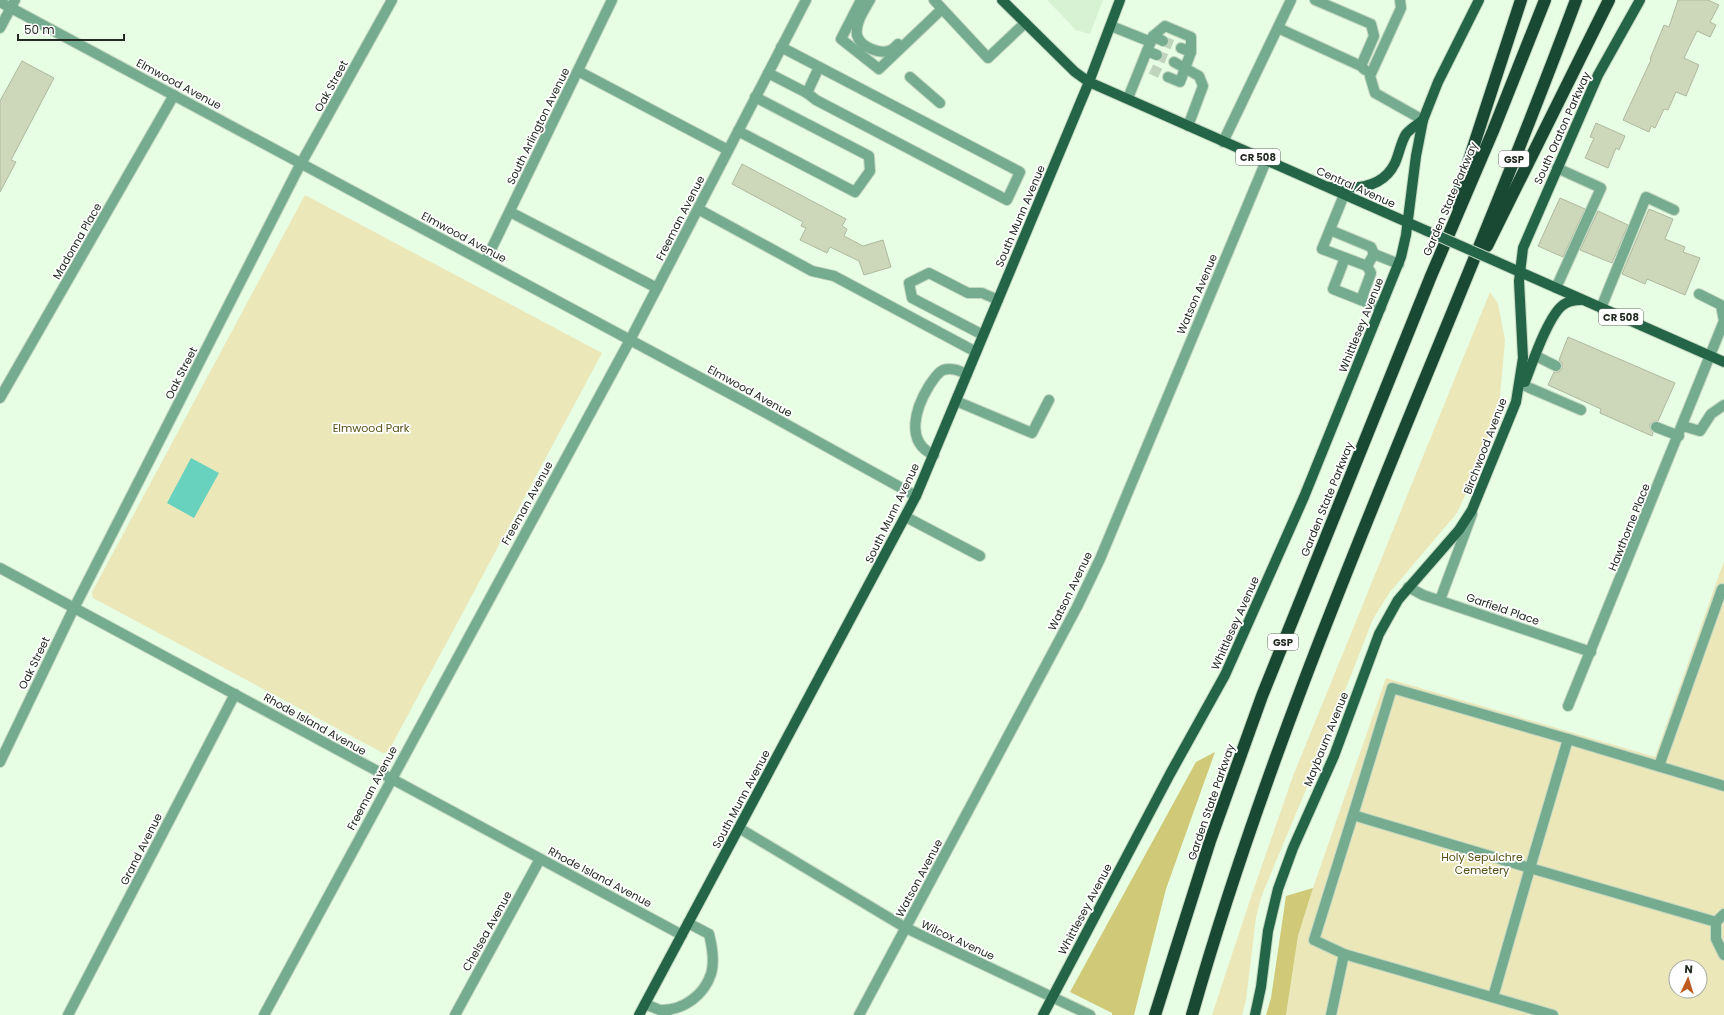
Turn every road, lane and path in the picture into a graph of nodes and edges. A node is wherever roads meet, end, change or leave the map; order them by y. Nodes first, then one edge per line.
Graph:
1 (392, 0) edge
2 (612, 0) edge
3 (806, 0) edge
4 (861, 0) edge
5 (870, 0) edge
6 (934, 0) edge
7 (1002, 0) edge
8 (1120, 0) edge
9 (1290, 0) edge
10 (1315, 0) edge
11 (1400, 0) edge
12 (1479, 0) edge
13 (1521, 0) edge
14 (1545, 0) edge
15 (1576, 0) edge
16 (1610, 0) edge
17 (1640, 0) edge
18 (0, 2) edge
19 (13, 4) edge
20 (938, 12) junction
21 (1025, 23) junction
22 (1111, 26) junction
23 (0, 28) edge
24 (1278, 28) junction
25 (1163, 41) dead end
26 (1152, 46) junction
27 (781, 48) junction
28 (1181, 48) tunnel mouth
29 (1191, 52) junction
30 (1174, 62) tunnel mouth
31 (1361, 66) junction
32 (819, 67) junction
33 (1186, 67) junction
34 (578, 71) junction
35 (768, 73) junction
36 (1370, 76) junction
37 (910, 77) dead end
38 (1168, 77) tunnel mouth
39 (1089, 82) junction
40 (807, 93) junction
41 (174, 95) junction
42 (755, 98) junction
43 (1128, 98) junction
44 (940, 103) dead end
45 (1423, 120) junction
46 (1188, 126) junction
47 (738, 131) junction
48 (1223, 142) junction
49 (728, 150) junction
50 (1266, 161) junction
51 (302, 164) junction
52 (1557, 168) junction
53 (1321, 185) junction
54 (1344, 195) junction
55 (698, 209) junction
56 (1674, 210) dead end
57 (510, 212) junction
58 (1408, 223) junction
59 (1330, 230) junction
60 (1374, 254) junction
61 (1345, 258) junction
62 (485, 262) junction
63 (1399, 264) junction
64 (1367, 266) junction
65 (1519, 272) junction
66 (1431, 276) junction
67 (657, 288) junction
68 (1556, 288) junction
69 (1699, 294) dead end
70 (998, 300) junction
71 (1360, 300) junction
72 (1585, 301) junction
73 (1381, 308) junction
74 (1601, 308) junction
75 (1451, 318) junction
76 (1724, 321) edge
77 (983, 335) junction
78 (630, 340) junction
79 (976, 352) junction
80 (1536, 356) junction
81 (1711, 356) junction
82 (1724, 362) edge
83 (1556, 366) dead end
84 (967, 374) junction
85 (1523, 385) junction
86 (0, 398) edge
87 (1049, 400) dead end
88 (956, 401) junction
89 (1516, 402) junction
90 (1724, 405) edge
91 (1581, 410) dead end
92 (1683, 426) junction
93 (1656, 427) dead end
94 (1678, 436) junction
95 (934, 454) junction
96 (916, 496) junction
97 (1478, 498) junction
98 (906, 517) junction
99 (980, 556) dead end
100 (0, 568) edge
101 (1408, 587) junction
102 (1723, 588) edge
103 (1440, 600) junction
104 (74, 608) junction
105 (1591, 652) junction
106 (235, 694) junction
107 (1568, 706) dead end
108 (1568, 739) junction
109 (0, 762) edge
110 (1659, 766) junction
111 (391, 779) junction
112 (1724, 786) edge
113 (1352, 815) junction
114 (739, 828) junction
115 (540, 859) junction
116 (1530, 868) junction
117 (1724, 914) edge
118 (1716, 922) junction
119 (688, 923) junction
120 (906, 928) junction
121 (682, 935) junction
122 (1344, 954) junction
123 (1724, 955) edge
124 (1052, 997) junction
125 (1493, 997) junction
126 (645, 1004) junction
127 (662, 1010) junction
128 (68, 1015) edge
129 (264, 1015) edge
130 (455, 1015) edge
131 (640, 1015) edge
132 (672, 1015) edge
133 (859, 1015) edge
134 (1043, 1015) edge
135 (1090, 1015) edge
136 (1155, 1015) edge
137 (1192, 1015) edge
138 (1255, 1015) edge
139 (1331, 1015) edge
140 (1553, 1015) edge

1 - 51 street, Oak Street
2 - 34 street, South Arlington Avenue
3 - 27 street, Freeman Avenue
4 - 20 street
5 - 20 street
6 - 20 street
7 - 21 main road, Central Avenue / CR 508
8 - 22 main road, South Munn Avenue
9 - 24 street
10 - 31 street
11 - 36 street
12 - 45 main road
13 - 66 highway
14 - 66 highway, Garden State Parkway / GSP
15 - 75 highway, GSP
16 - 75 highway
17 - 52 main road, South Oraton Parkway
18 - 19 street, Elmwood Avenue
19 - 23 street
19 - 41 street, Elmwood Avenue
20 - 21 street
21 - 39 main road, Central Avenue / CR 508
22 - 26 street
22 - 39 main road, South Munn Avenue
24 - 31 street
24 - 48 street
25 - 26 street
26 - 29 street
26 - 43 street
27 - 32 street
27 - 35 street, Freeman Avenue
28 - 29 street
29 - 33 street
30 - 33 street
31 - 36 street
32 - 40 street
32 - 40 street
33 - 38 street
33 - 46 street
34 - 49 street
34 - 57 street, South Arlington Avenue
35 - 40 street
35 - 42 street, Freeman Avenue
36 - 45 street
37 - 44 street
39 - 43 main road, Central Avenue / CR 508
39 - 70 main road, South Munn Avenue
41 - 51 street, Elmwood Avenue
41 - 86 street, Madonna Place
42 - 47 street, Freeman Avenue
42 - 47 street
43 - 46 main road, Central Avenue / CR 508
45 - 53 main road
45 - 58 main road
46 - 48 main road, Central Avenue / CR 508
47 - 49 street, Freeman Avenue
48 - 50 main road, Central Avenue / CR 508
49 - 55 street, Freeman Avenue
50 - 53 main road, Central Avenue / CR 508
50 - 120 street, Watson Avenue
51 - 62 street, Elmwood Avenue
51 - 104 street, Oak Street
52 - 65 main road, South Oraton Parkway
52 - 68 street
53 - 54 main road, Central Avenue / CR 508
54 - 58 main road, Central Avenue / CR 508
54 - 59 street
55 - 67 street, Freeman Avenue
55 - 79 street
56 - 74 street
57 - 62 street, South Arlington Avenue
57 - 67 street
58 - 63 main road, Whittlesey Avenue
58 - 65 main road, Central Avenue / CR 508, bridge
59 - 60 street
59 - 61 street
60 - 63 street
60 - 64 street
61 - 64 street
61 - 71 street
62 - 78 street, Elmwood Avenue
63 - 73 main road, Whittlesey Avenue
64 - 71 street
65 - 68 main road, Central Avenue / CR 508
65 - 89 main road, Birchwood Avenue
66 - 136 highway, Garden State Parkway / GSP
67 - 78 street, Freeman Avenue
68 - 72 main road, Central Avenue / CR 508
69 - 76 street
70 - 77 main road, South Munn Avenue
70 - 77 street
71 - 73 street
72 - 74 main road, Central Avenue / CR 508
72 - 80 main road
73 - 124 main road, Whittlesey Avenue
74 - 81 main road, Central Avenue / CR 508
75 - 137 highway, GSP
76 - 81 street, Hawthorne Place
77 - 79 main road, South Munn Avenue
78 - 96 street, Elmwood Avenue
78 - 111 street, Freeman Avenue
79 - 84 main road, South Munn Avenue
80 - 83 street
80 - 85 main road
81 - 82 main road, Central Avenue / CR 508
81 - 92 street, Hawthorne Place
84 - 88 main road, South Munn Avenue
84 - 95 street
85 - 89 main road
85 - 91 street
87 - 88 street
88 - 95 main road, South Munn Avenue
89 - 97 main road, Birchwood Avenue
90 - 92 street
92 - 94 street, Hawthorne Place
93 - 94 street
94 - 105 street, Hawthorne Place
95 - 96 main road, South Munn Avenue
96 - 98 main road, South Munn Avenue
97 - 101 main road, Maybaum Avenue
97 - 103 street, Birchwood Avenue
98 - 99 street
98 - 114 main road, South Munn Avenue
100 - 104 street, Rhode Island Avenue
101 - 103 street, Garfield Place
101 - 138 main road, Maybaum Avenue
102 - 110 street
103 - 105 street, Garfield Place
104 - 106 street, Rhode Island Avenue
104 - 109 street, Oak Street
105 - 107 street, Hawthorne Place
106 - 111 street, Rhode Island Avenue
106 - 128 street, Grand Avenue
108 - 110 street
108 - 113 street
108 - 116 street
110 - 112 street
111 - 115 street, Rhode Island Avenue
111 - 129 street, Freeman Avenue
113 - 116 street
113 - 122 street
114 - 119 main road, South Munn Avenue
114 - 120 street, Wilcox Avenue
115 - 121 street, Rhode Island Avenue
115 - 130 street, Chelsea Avenue
116 - 118 street
116 - 125 street
117 - 118 street
118 - 123 street
119 - 121 main road, South Munn Avenue
119 - 127 street
120 - 124 street, Wilcox Avenue
120 - 133 street, Watson Avenue
121 - 126 main road, South Munn Avenue
122 - 125 street
122 - 139 street
124 - 134 main road, Whittlesey Avenue
124 - 135 street, Wilcox Avenue
125 - 140 street
126 - 127 street
126 - 131 main road, South Munn Avenue
127 - 132 street

